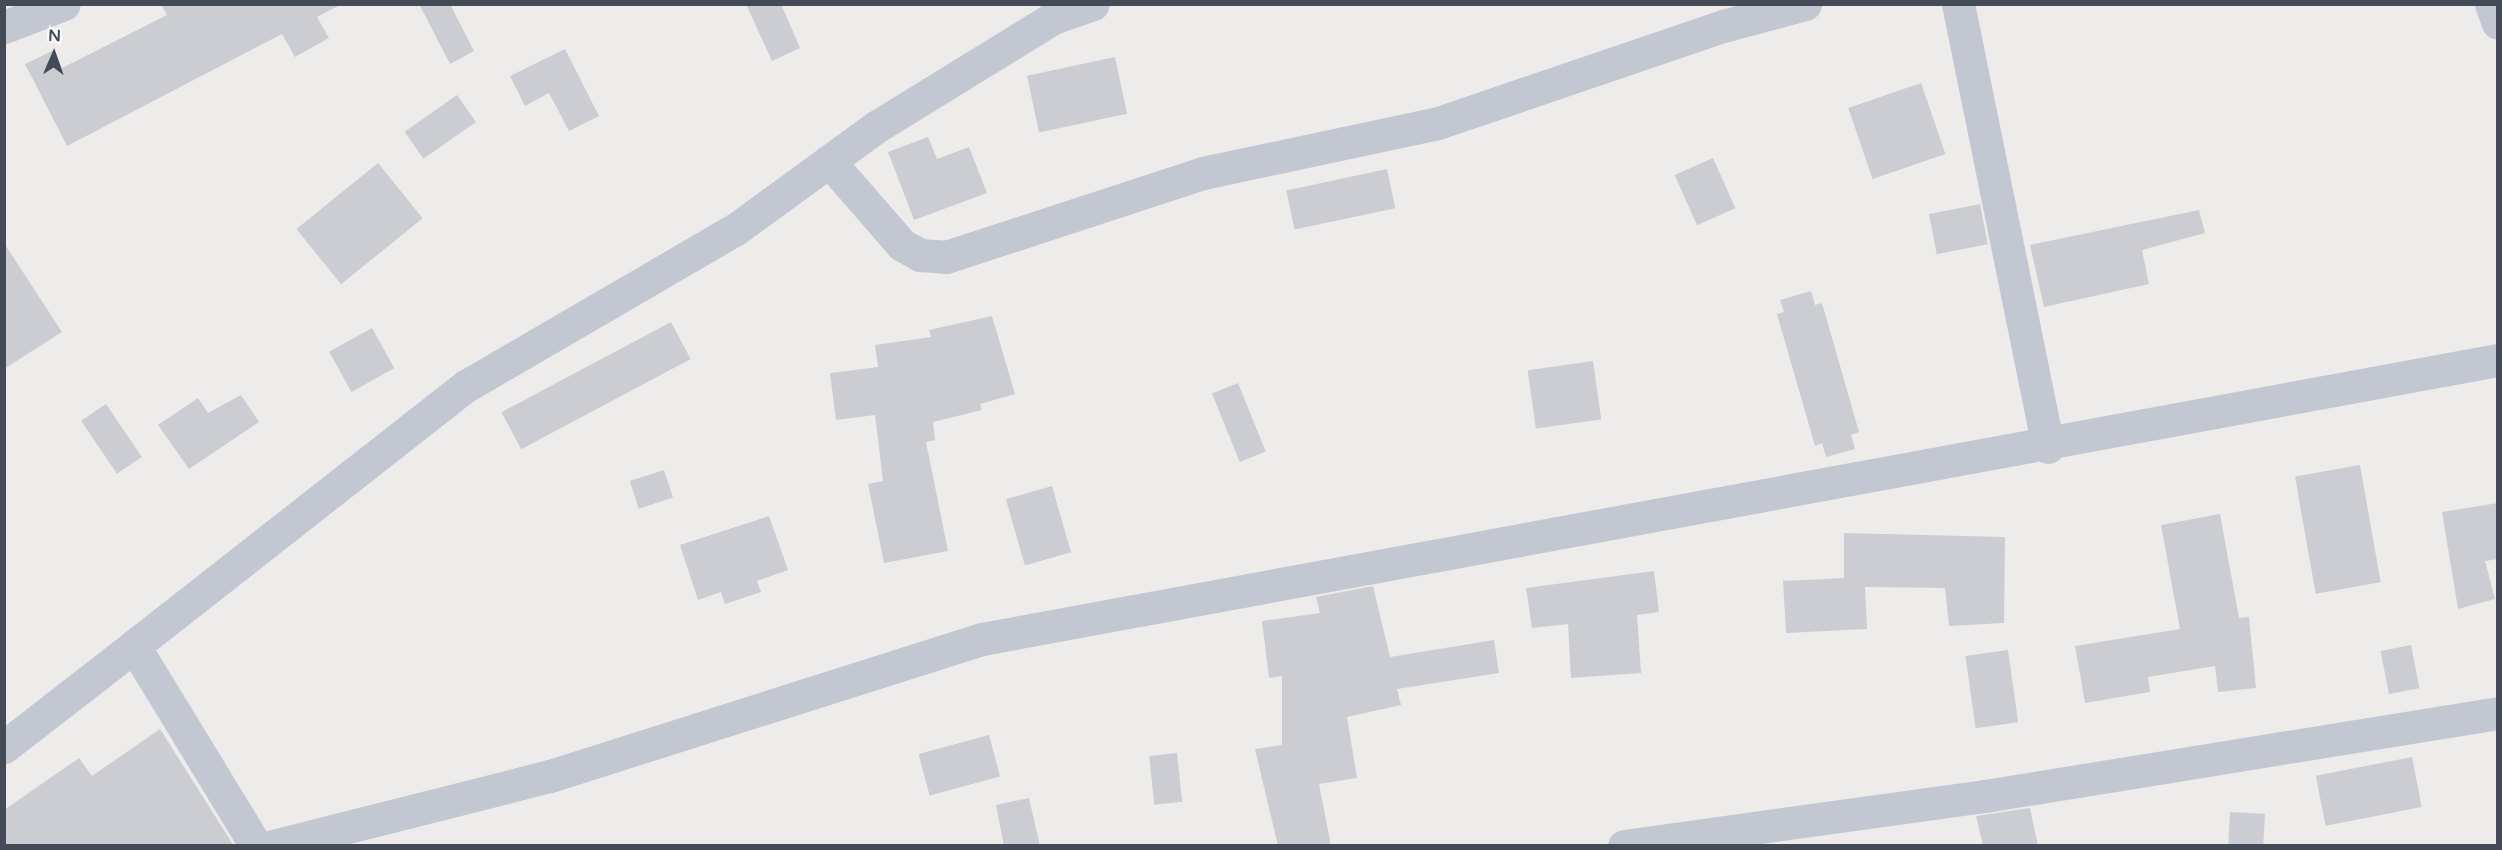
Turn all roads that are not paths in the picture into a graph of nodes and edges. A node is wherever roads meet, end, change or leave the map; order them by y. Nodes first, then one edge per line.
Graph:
1 (64, 4) edge
2 (1094, 4) edge
3 (1805, 4) edge
4 (1958, 4) edge
5 (2491, 4) edge
6 (2498, 23) edge
7 (4, 27) edge
8 (829, 161) junction
9 (2498, 360) edge
10 (2048, 447) junction
11 (134, 646) junction
12 (2498, 713) edge
13 (4, 747) edge
14 (256, 846) edge
15 (273, 846) edge
16 (1624, 846) edge

1 - 7 street
2 - 8 street
3 - 8 street
4 - 10 street
5 - 6 street
8 - 11 street
9 - 10 street
10 - 15 street
11 - 13 street
11 - 14 street
12 - 16 street

